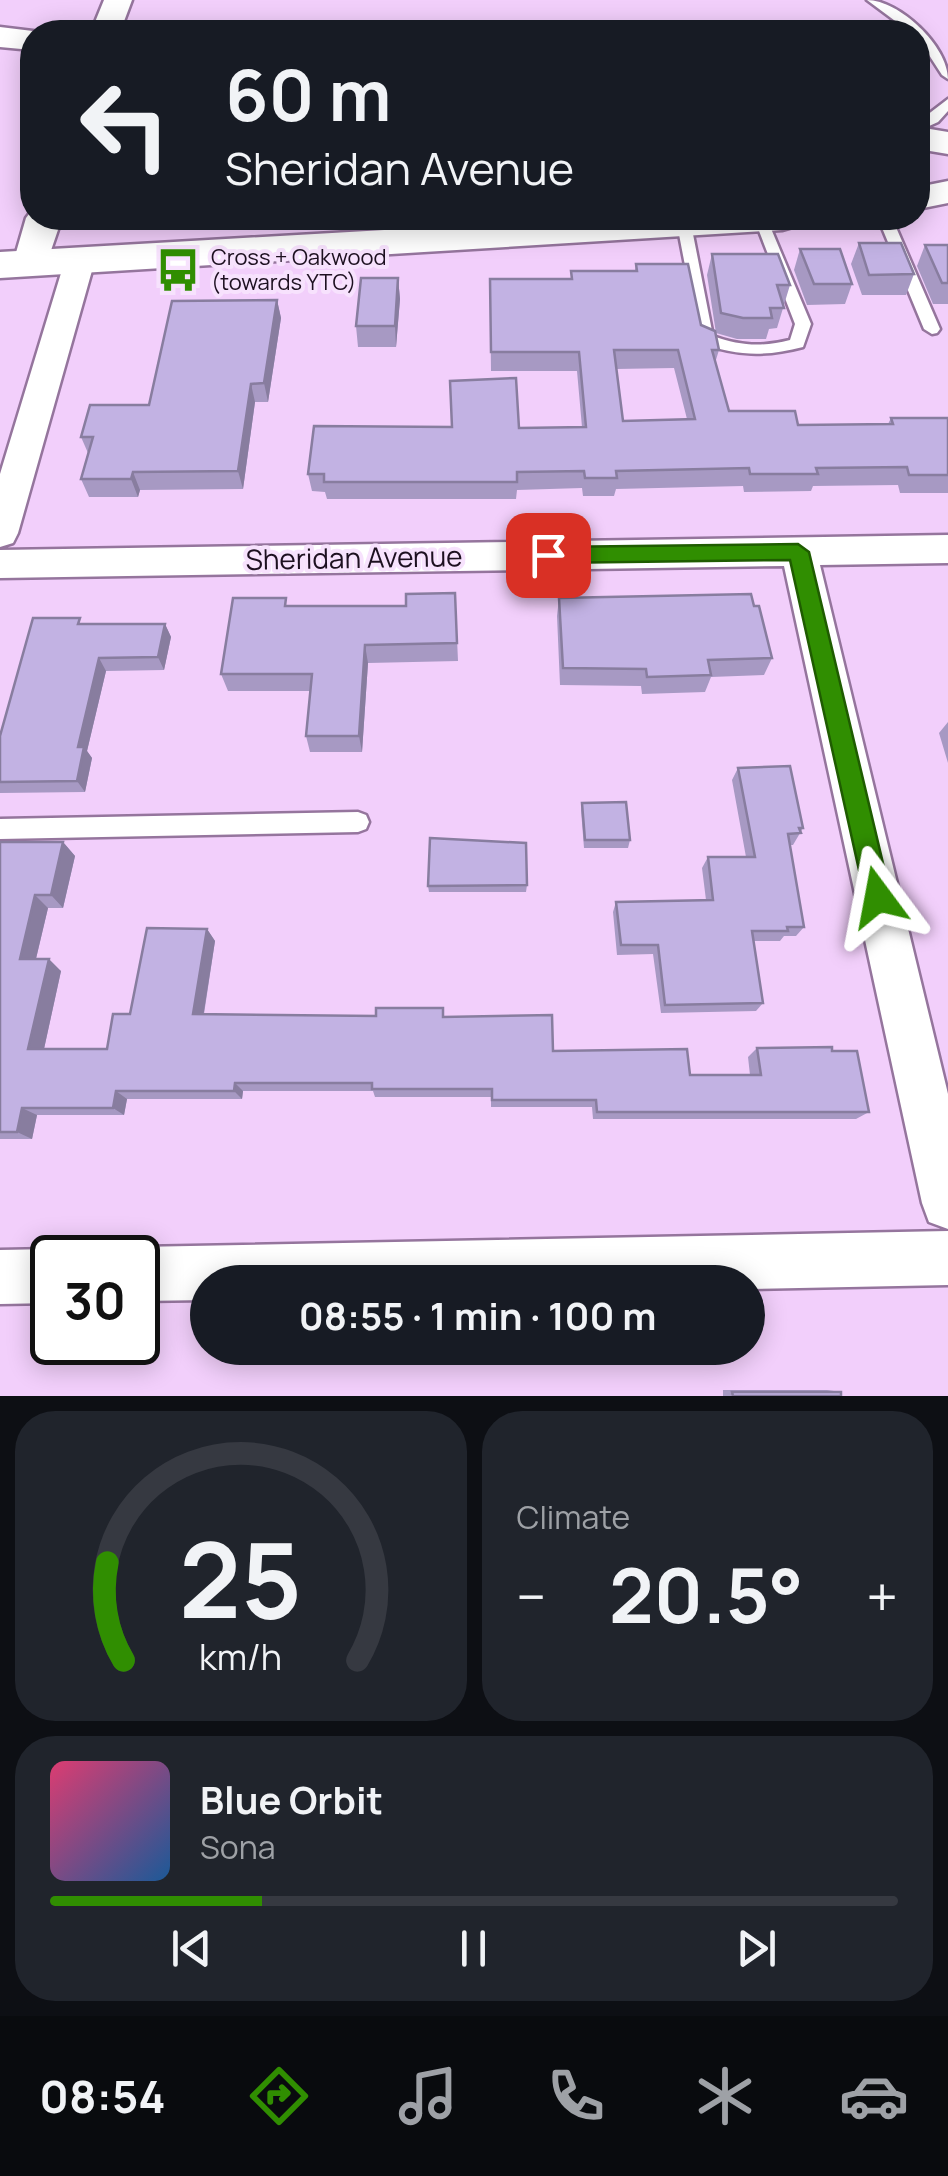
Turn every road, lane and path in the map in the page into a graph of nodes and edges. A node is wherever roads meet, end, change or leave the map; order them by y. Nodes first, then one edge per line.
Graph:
1 (873, 0) edge
2 (901, 20) edge
3 (930, 44) edge
4 (948, 75) edge
5 (948, 103) edge
6 (930, 121) edge
7 (37, 230) edge
8 (583, 230) edge
9 (685, 230) edge
10 (775, 230) edge
11 (890, 230) edge
12 (80, 260) junction
13 (16, 264) edge
14 (932, 329) dead end
15 (0, 533) edge
16 (948, 550) edge
17 (798, 552) junction
18 (0, 564) edge
19 (358, 822) dead end
20 (0, 829) edge
21 (948, 1203) edge
22 (948, 1258) edge
23 (160, 1274) edge
24 (30, 1276) edge
25 (0, 1277) edge

1 - 2 lane
3 - 4 lane
5 - 6 lane
7 - 13 street
8 - 12 main road
9 - 10 lane
11 - 14 lane
12 - 13 main road
12 - 15 street
16 - 17 street, Sheridan Avenue
17 - 18 street, Sheridan Avenue
17 - 21 street
19 - 20 lane
22 - 23 street
24 - 25 street

